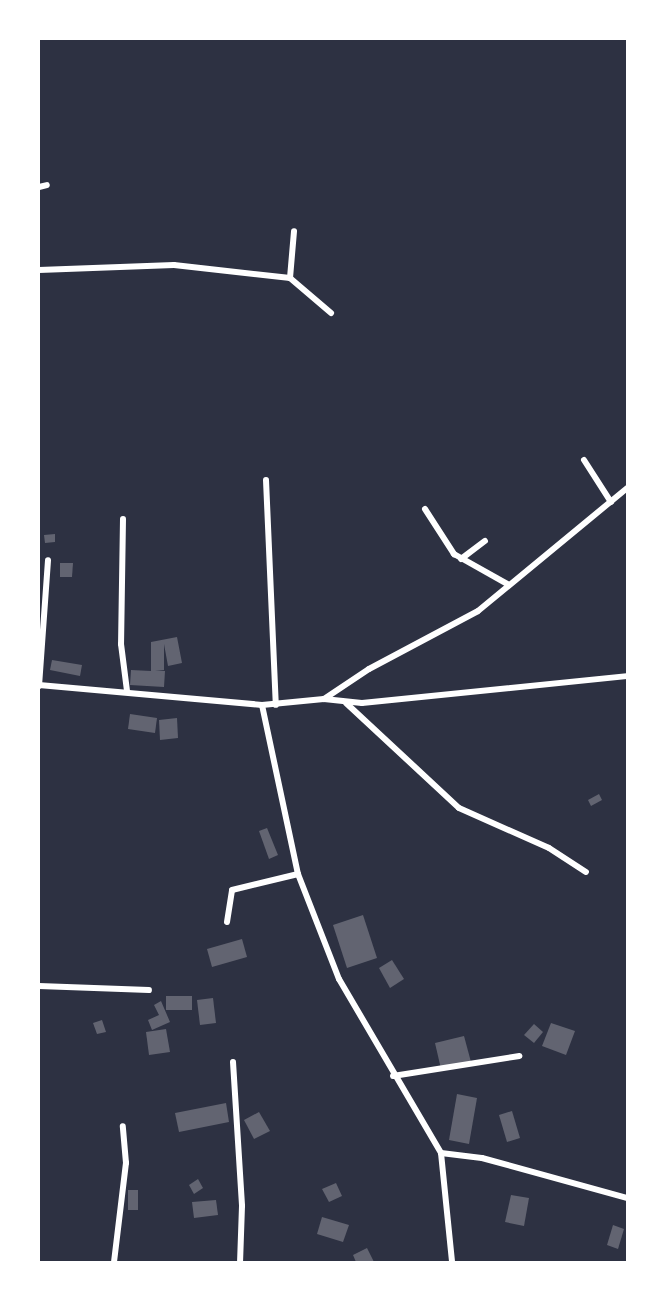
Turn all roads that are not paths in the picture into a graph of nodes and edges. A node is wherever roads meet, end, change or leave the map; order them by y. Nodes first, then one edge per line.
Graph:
1 (47, 185) dead end
2 (39, 187) edge
3 (294, 231) dead end
4 (39, 270) edge
5 (290, 278) junction
6 (331, 313) dead end
7 (584, 460) dead end
8 (266, 480) dead end
9 (627, 488) edge
10 (611, 502) junction
11 (425, 509) dead end
12 (123, 519) dead end
13 (485, 541) dead end
14 (461, 559) junction
15 (48, 560) dead end
16 (509, 585) junction
17 (627, 676) edge
18 (39, 685) edge
19 (127, 690) junction
20 (324, 699) junction
21 (346, 703) junction
22 (262, 705) junction
23 (276, 705) junction
24 (586, 872) dead end
25 (298, 874) junction
26 (227, 922) dead end
27 (39, 986) edge
28 (149, 990) dead end
29 (519, 1056) dead end
30 (233, 1062) dead end
31 (393, 1076) junction
32 (123, 1126) dead end
33 (441, 1153) junction
34 (627, 1198) edge
35 (114, 1262) edge
36 (240, 1262) edge
37 (452, 1262) edge

1 - 2 street
3 - 5 street
4 - 5 street
5 - 6 street
7 - 10 street
8 - 23 street
9 - 10 street
10 - 16 street
11 - 14 street
12 - 19 street
13 - 14 street
14 - 16 street
15 - 18 street
16 - 20 street
17 - 21 street
18 - 19 street
19 - 22 street
20 - 21 street
20 - 23 street
21 - 24 street
22 - 23 street
22 - 25 street
25 - 26 street
25 - 31 street
27 - 28 street
29 - 31 street
30 - 36 street
31 - 33 street
32 - 35 street
33 - 34 street
33 - 37 street

